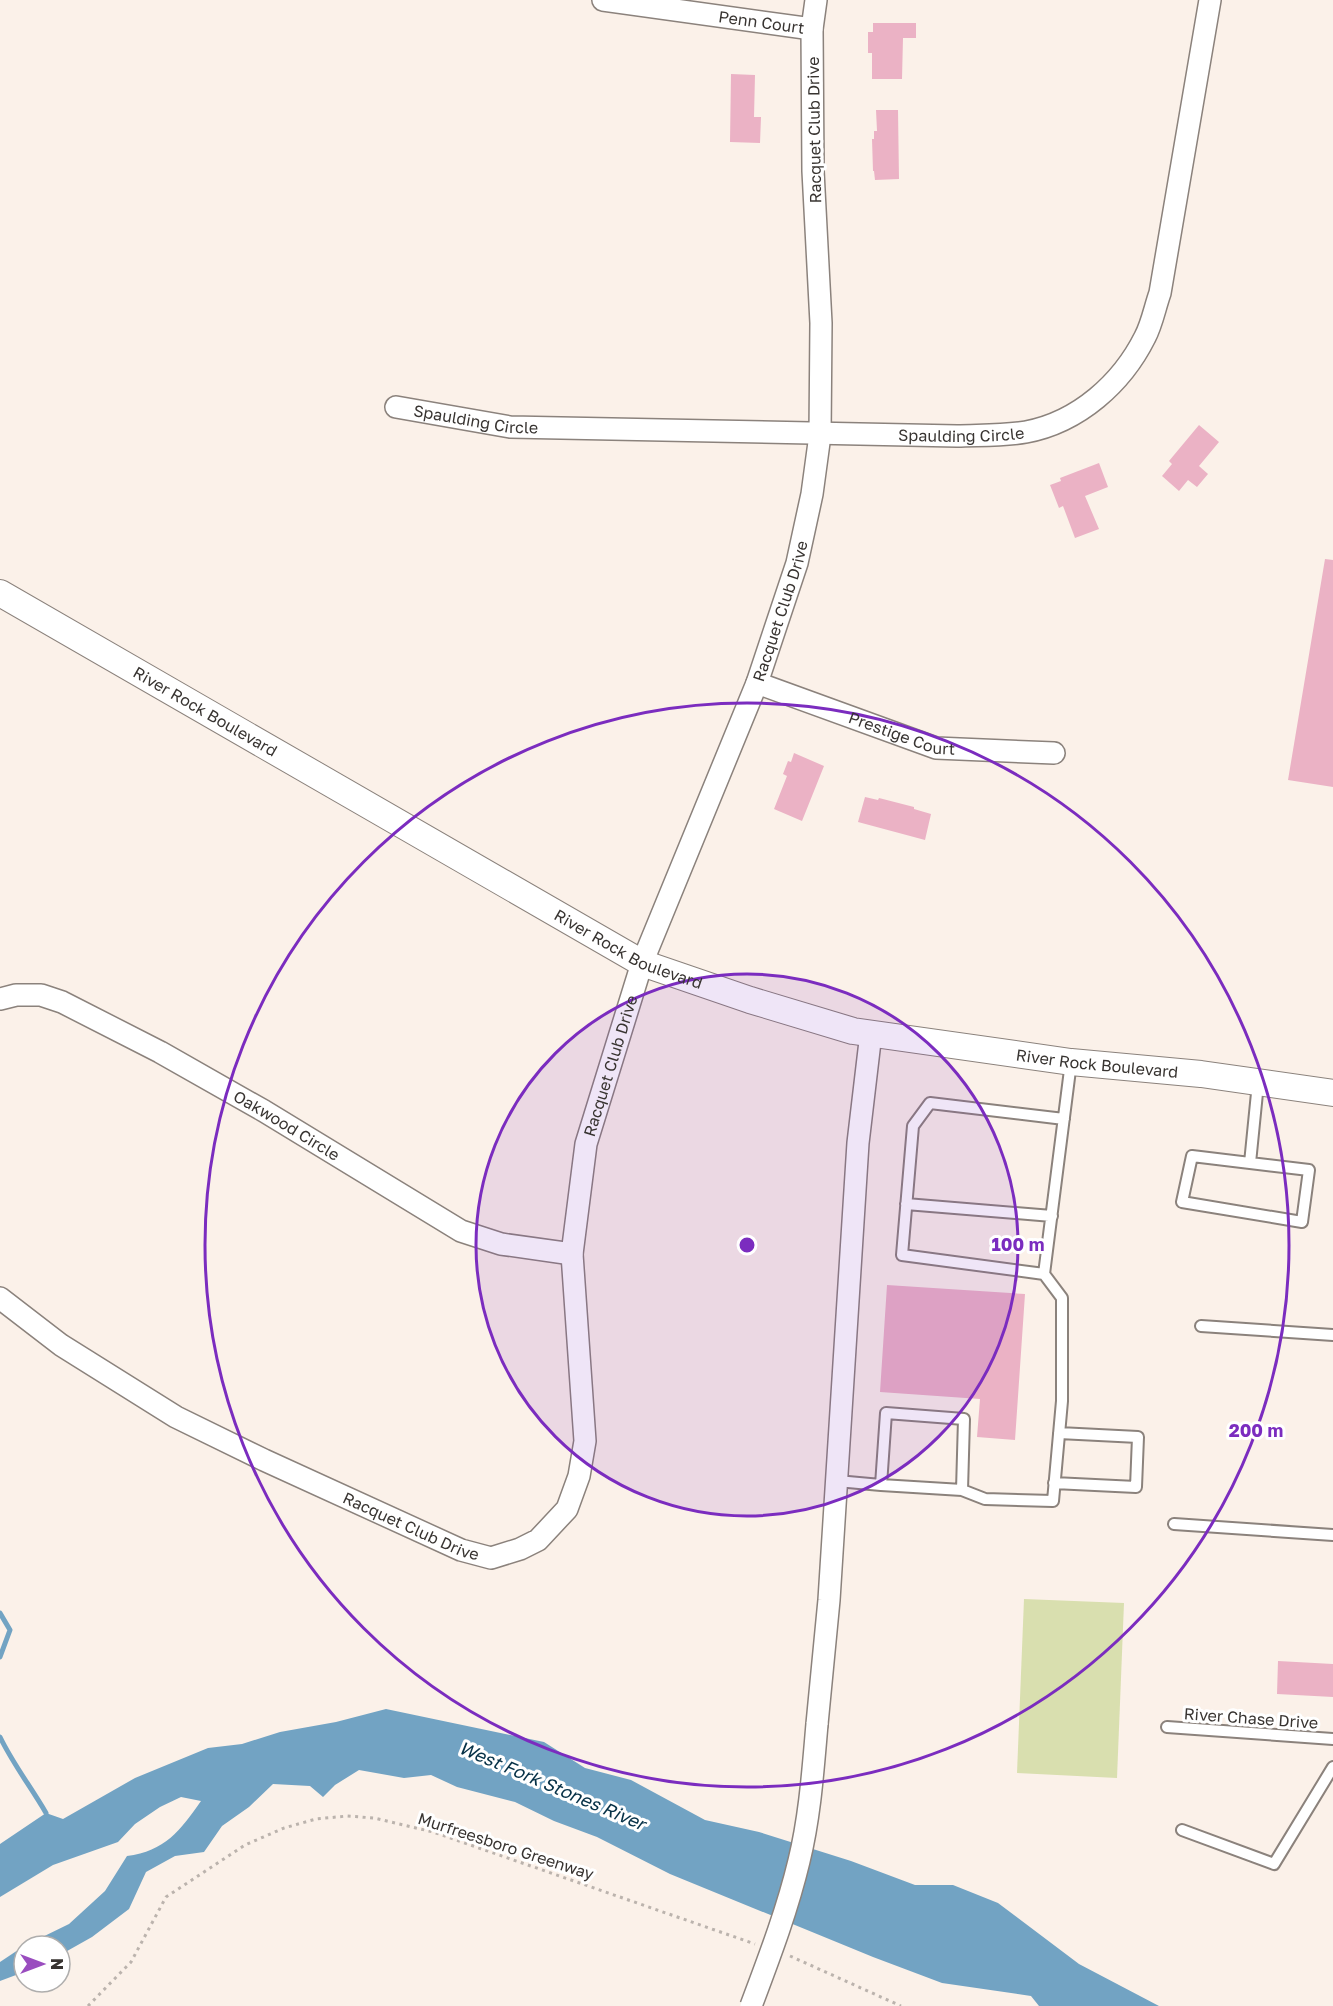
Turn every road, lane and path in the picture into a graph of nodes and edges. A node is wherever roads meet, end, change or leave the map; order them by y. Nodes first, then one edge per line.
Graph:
1 (603, 0) edge
2 (816, 0) edge
3 (1210, 0) edge
4 (813, 29) junction
5 (396, 407) dead end
6 (820, 435) junction
7 (0, 593) edge
8 (757, 683) junction
9 (1054, 753) dead end
10 (642, 963) junction
11 (0, 999) edge
12 (871, 1033) junction
13 (1071, 1062) junction
14 (1258, 1082) junction
15 (1333, 1094) edge
16 (1064, 1119) junction
17 (1250, 1163) junction
18 (906, 1204) junction
19 (1052, 1216) junction
20 (572, 1254) junction
21 (1044, 1274) junction
22 (0, 1298) edge
23 (1201, 1326) dead end
24 (1333, 1335) edge
25 (1059, 1433) junction
26 (837, 1481) junction
27 (1054, 1483) junction
28 (881, 1485) junction
29 (962, 1490) junction
30 (1174, 1524) dead end
31 (1333, 1535) edge
32 (1167, 1727) dead end
33 (1333, 1738) edge
34 (1333, 1767) edge
35 (1182, 1830) dead end
36 (759, 1946) dead end
37 (782, 1954) dead end
38 (88, 2006) edge
39 (752, 2006) edge
40 (901, 2006) edge

1 - 4 street, Penn Court
2 - 4 street, Racquet Club Drive
3 - 6 street, Spaulding Circle
4 - 6 street, Racquet Club Drive
5 - 6 street, Spaulding Circle
6 - 8 street, Racquet Club Drive
7 - 10 street, River Rock Boulevard
8 - 9 street, Prestige Court
8 - 10 street, Racquet Club Drive
10 - 12 street, River Rock Boulevard
10 - 20 street, Racquet Club Drive
11 - 20 street, Oakwood Circle
12 - 13 street, River Rock Boulevard
12 - 26 street
13 - 14 street, River Rock Boulevard
13 - 16 lane
14 - 15 street, River Rock Boulevard
14 - 17 lane
16 - 18 lane
16 - 19 lane
17 - 17 lane
18 - 19 lane
18 - 21 lane
19 - 21 lane
20 - 22 street, Racquet Club Drive
21 - 25 lane
23 - 24 lane
25 - 27 lane
25 - 27 lane
26 - 28 lane
26 - 39 street, bridge
27 - 29 lane
28 - 29 lane
28 - 29 lane
30 - 31 lane
32 - 33 lane, River Chase Drive
34 - 35 lane
36 - 38 path, Murfreesboro Greenway
37 - 40 path

